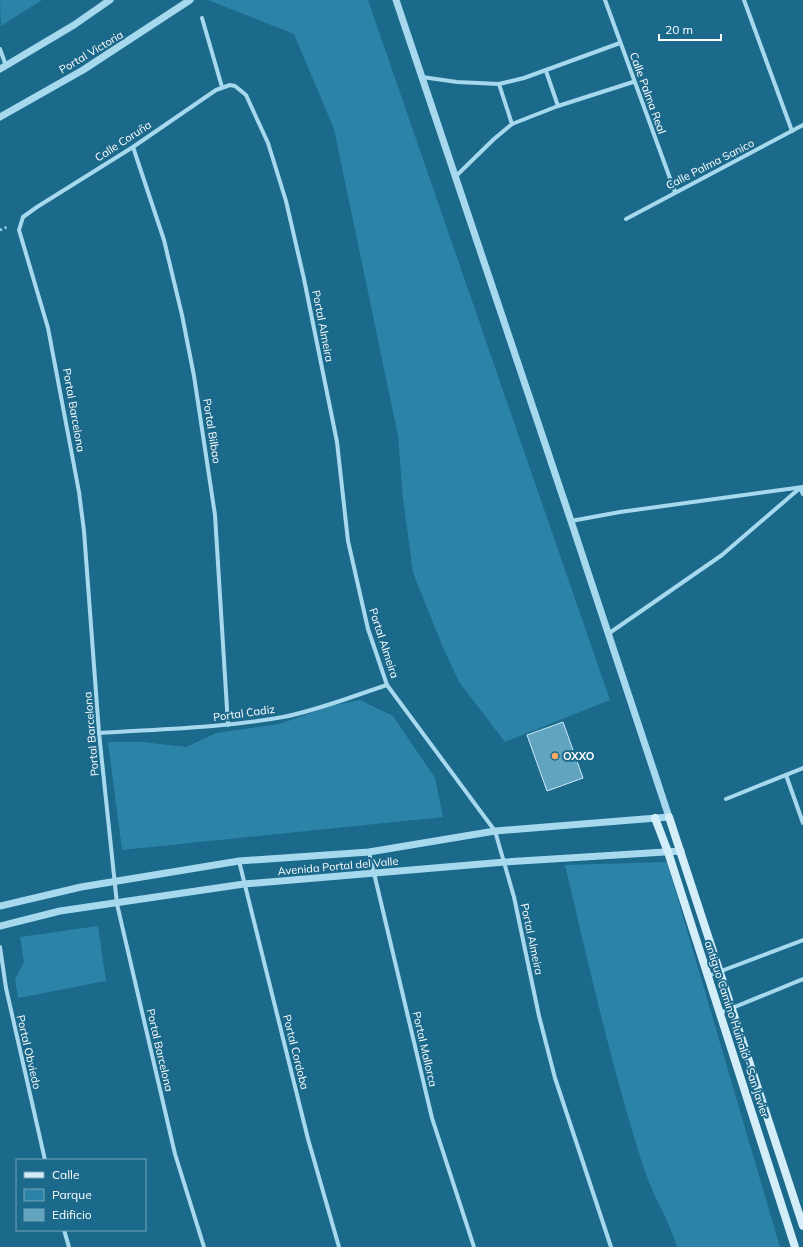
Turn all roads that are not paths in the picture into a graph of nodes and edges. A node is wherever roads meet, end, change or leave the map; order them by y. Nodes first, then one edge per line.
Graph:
1 (110, 0) edge
2 (190, 0) edge
3 (396, 0) edge
4 (605, 0) edge
5 (744, 0) edge
6 (202, 18) dead end
7 (620, 43) junction
8 (0, 49) edge
9 (3, 68) edge
10 (546, 71) junction
11 (422, 77) junction
12 (633, 82) junction
13 (499, 84) junction
14 (235, 86) joint
15 (222, 87) junction
16 (558, 106) junction
17 (0, 117) edge
18 (512, 124) junction
19 (803, 125) edge
20 (792, 132) junction
21 (133, 147) junction
22 (455, 176) junction
23 (675, 192) junction
24 (23, 217) joint
25 (626, 219) dead end
26 (802, 488) edge
27 (803, 494) edge
28 (571, 521) junction
29 (608, 634) junction
30 (387, 685) junction
31 (228, 725) junction
32 (99, 733) junction
33 (803, 768) edge
34 (786, 775) junction
35 (726, 799) dead end
36 (669, 817) junction
37 (655, 818) junction
38 (803, 823) edge
39 (494, 830) junction
40 (681, 851) junction
41 (369, 852) junction
42 (668, 852) junction
43 (239, 861) junction
44 (505, 862) junction
45 (374, 874) junction
46 (115, 881) junction
47 (244, 884) junction
48 (117, 904) junction
49 (0, 906) edge
50 (0, 926) edge
51 (803, 940) edge
52 (0, 947) edge
53 (720, 971) junction
54 (708, 976) junction
55 (803, 979) edge
56 (732, 1008) junction
57 (720, 1013) junction
58 (45, 1159) edge
59 (803, 1226) edge
60 (64, 1231) edge
61 (69, 1247) edge
62 (204, 1247) edge
63 (339, 1247) edge
64 (474, 1247) edge
65 (611, 1247) edge
66 (795, 1247) edge

1 - 9 street
2 - 17 street, Portal Victoria
3 - 11 street
4 - 7 street, Calle Palma Real
5 - 20 street
6 - 15 street
7 - 10 street
7 - 12 street, Calle Palma Real
8 - 9 street
10 - 13 street
10 - 16 street
11 - 13 street
11 - 22 street
12 - 16 street
12 - 23 street, Calle Palma Real
13 - 18 street
14 - 15 street, Calle Coruña
14 - 30 street, Portal Almeira
15 - 21 street, Calle Coruña
16 - 18 street
18 - 22 street
19 - 20 street, Calle Palma Sanico
20 - 23 street, Calle Palma Sanico
21 - 24 street, Calle Coruña
21 - 31 street, Portal Bilbao
22 - 28 street
23 - 25 street, Calle Palma Sanico
24 - 32 street, Portal Barcelona
26 - 27 street
26 - 28 street
26 - 29 street
28 - 29 street
29 - 36 street
30 - 31 street, Portal Cadiz
30 - 39 street, Portal Almeira
31 - 32 street, Portal Cadiz
32 - 46 street, Portal Barcelona
33 - 34 street
34 - 35 street
34 - 38 street
36 - 37 street, Avenida Portal del Valle
36 - 40 main road
37 - 39 street, Avenida Portal del Valle
37 - 42 main road, antiguo Camino Huinalá - San Javier
39 - 41 street, Avenida Portal del Valle
39 - 44 street, Portal Almeira
40 - 42 street, Avenida Portal del Valle
40 - 53 main road
41 - 43 street, Avenida Portal del Valle
41 - 45 street, Portal Mallorca
42 - 44 street, Avenida Portal del Valle
42 - 54 main road, antiguo Camino Huinalá - San Javier
43 - 46 street, Avenida Portal del Valle
43 - 47 street, Portal Cordoba
44 - 45 street, Avenida Portal del Valle
44 - 65 street, Portal Almeira
45 - 47 street, Avenida Portal del Valle
45 - 64 street, Portal Mallorca
46 - 48 street, Portal Barcelona
46 - 49 street, Avenida Portal del Valle
47 - 48 street, Avenida Portal del Valle
47 - 63 street, Portal Cordoba
48 - 50 street, Avenida Portal del Valle
48 - 62 street, Portal Barcelona
51 - 53 street
52 - 58 street, Portal Obviedo
53 - 54 street
53 - 56 main road
54 - 57 main road, antiguo Camino Huinalá - San Javier
55 - 56 street
56 - 57 street
56 - 59 main road
57 - 66 main road, antiguo Camino Huinalá - San Javier
60 - 61 street

